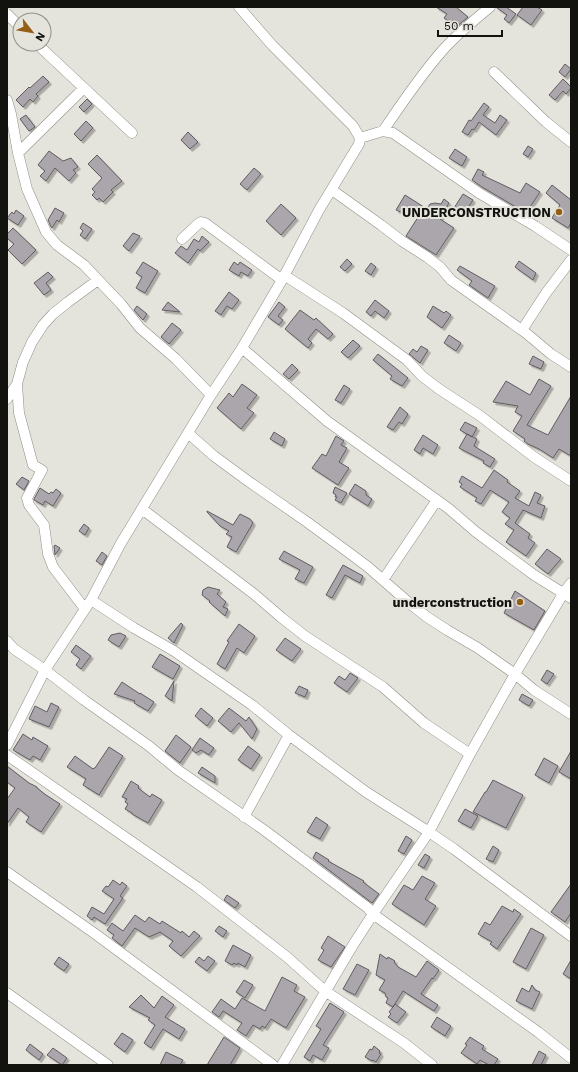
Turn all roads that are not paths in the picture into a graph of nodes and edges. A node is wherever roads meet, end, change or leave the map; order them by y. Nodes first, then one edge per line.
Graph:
1 (239, 7) edge
2 (490, 7) edge
3 (46, 52) edge
4 (494, 72) dead end
5 (84, 88) junction
6 (7, 100) edge
7 (384, 131) junction
8 (132, 133) dead end
9 (360, 138) junction
10 (571, 142) edge
11 (18, 153) junction
12 (332, 190) junction
13 (182, 239) dead end
14 (571, 250) edge
15 (571, 260) edge
16 (283, 277) junction
17 (98, 280) junction
18 (522, 330) junction
19 (242, 348) junction
20 (571, 367) edge
21 (17, 384) junction
22 (211, 394) junction
23 (7, 399) edge
24 (188, 433) junction
25 (571, 481) edge
26 (437, 500) junction
27 (142, 509) junction
28 (383, 580) junction
29 (571, 583) edge
30 (567, 596) edge
31 (91, 600) junction
32 (85, 609) junction
33 (7, 641) edge
34 (46, 670) junction
35 (515, 674) junction
36 (571, 714) edge
37 (289, 735) junction
38 (7, 745) edge
39 (470, 754) junction
40 (7, 755) edge
41 (244, 817) junction
42 (429, 832) junction
43 (7, 872) edge
44 (373, 914) junction
45 (571, 936) edge
46 (325, 991) junction
47 (7, 993) edge
48 (571, 1058) edge
49 (571, 1062) edge
50 (108, 1065) edge
51 (273, 1065) edge
52 (282, 1065) edge
53 (432, 1065) edge
54 (569, 1065) edge

1 - 9 street
2 - 7 street
3 - 5 street
4 - 10 street
5 - 8 street
5 - 11 street
6 - 11 street
7 - 9 street
7 - 14 street
9 - 12 street
11 - 17 street
12 - 16 street
12 - 18 street
13 - 16 street
15 - 18 street
16 - 19 street
16 - 25 street
17 - 21 street
17 - 22 street
18 - 20 street
19 - 22 street
19 - 26 street
21 - 23 street
21 - 32 street
22 - 24 street
24 - 27 street
24 - 28 street
26 - 28 street
26 - 30 street
27 - 31 street
27 - 39 street
28 - 35 street
29 - 30 street
30 - 35 street
31 - 32 street
31 - 37 street
32 - 34 street
33 - 34 street
34 - 38 street
34 - 41 street
35 - 36 street
35 - 39 street
37 - 41 street
37 - 42 street
39 - 42 street
40 - 46 street
41 - 44 street
42 - 44 street
42 - 45 street
43 - 51 street
44 - 46 street
44 - 48 street
46 - 52 street
46 - 53 street
47 - 50 street
49 - 54 street

